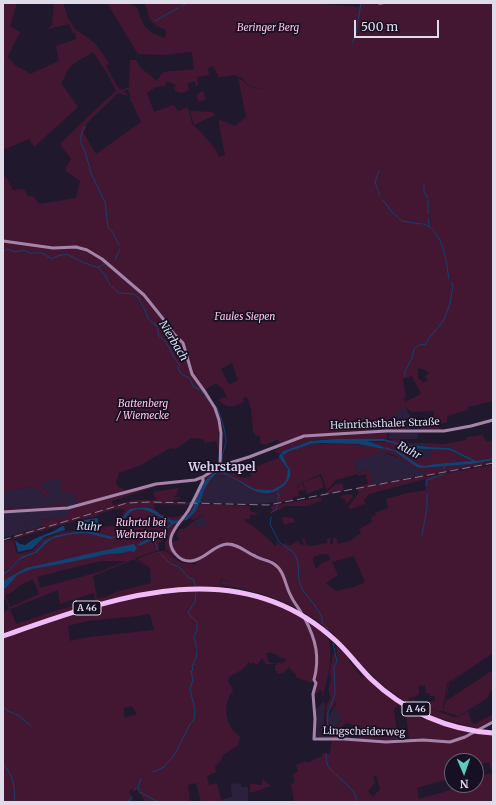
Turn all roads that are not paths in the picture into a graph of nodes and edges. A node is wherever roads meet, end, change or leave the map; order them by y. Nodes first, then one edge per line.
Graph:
1 (3, 241) edge
2 (493, 420) edge
3 (220, 466) junction
4 (203, 477) junction
5 (3, 512) edge
6 (225, 589) junction
7 (3, 635) edge
8 (493, 722) edge
9 (493, 732) edge

1 - 3 main road
2 - 3 main road, Heinrichsthaler Straße
3 - 4 main road, Heinrichsthaler Straße
4 - 5 main road, Heinrichsthaler Straße
4 - 8 main road, Lingscheiderweg
6 - 7 highway, A 46
6 - 7 highway, A 46
6 - 9 highway, A 46

